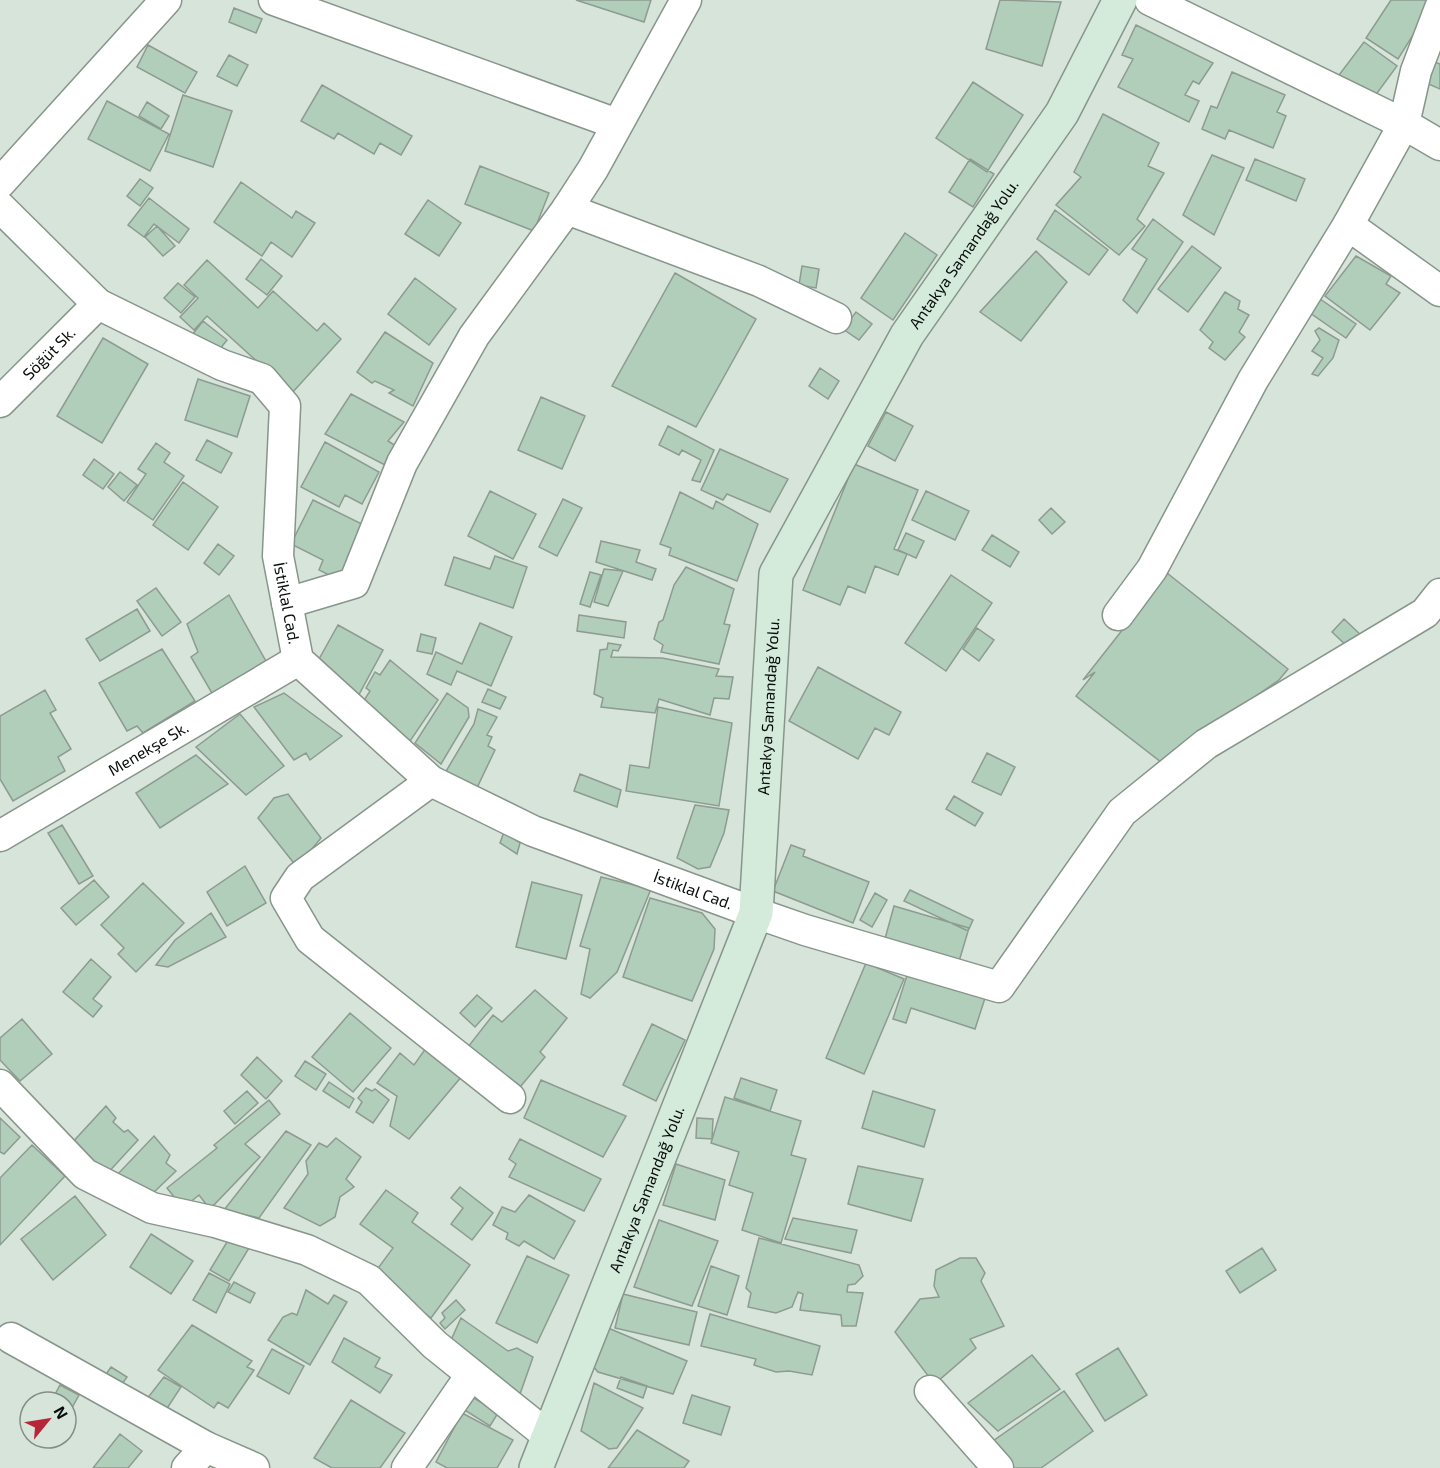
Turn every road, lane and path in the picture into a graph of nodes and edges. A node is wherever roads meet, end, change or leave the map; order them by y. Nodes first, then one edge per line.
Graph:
1 (166, 0) edge
2 (274, 0) edge
3 (686, 0) edge
4 (1120, 0) edge
5 (1150, 0) edge
6 (1440, 8) edge
7 (616, 124) junction
8 (1404, 124) junction
9 (1440, 145) edge
10 (0, 183) edge
11 (0, 207) edge
12 (567, 209) junction
13 (1348, 225) junction
14 (1440, 291) edge
15 (98, 304) junction
16 (836, 318) dead end
17 (0, 402) edge
18 (1440, 594) edge
19 (287, 603) junction
20 (1118, 615) dead end
21 (298, 660) junction
22 (431, 781) junction
23 (0, 836) edge
24 (756, 913) junction
25 (0, 1084) edge
26 (510, 1098) dead end
27 (11, 1338) dead end
28 (471, 1376) junction
29 (930, 1391) dead end
30 (547, 1435) junction
31 (196, 1457) edge
32 (254, 1468) edge
33 (407, 1468) edge
34 (536, 1468) edge
35 (557, 1468) edge
36 (998, 1468) edge

1 - 10 street
2 - 7 street
3 - 7 street
4 - 24 street, Antakya Samandağ Yolu.
5 - 8 street
6 - 8 street
7 - 12 street
8 - 9 street
8 - 13 street
11 - 15 street, İstiklal Cad.
12 - 16 street
12 - 19 street
13 - 14 street
13 - 20 street
15 - 17 street, Söğüt Sk.
15 - 19 street, İstiklal Cad.
18 - 24 street, İstiklal Cad.
19 - 21 street, İstiklal Cad.
21 - 22 street, İstiklal Cad.
21 - 23 street, Menekşe Sk.
22 - 24 street, İstiklal Cad.
22 - 26 street
24 - 30 street, Antakya Samandağ Yolu.
25 - 28 street
27 - 31 street
28 - 30 street
28 - 33 street
29 - 36 street
30 - 34 street, Antakya Samandağ Yolu.
30 - 35 street
31 - 32 street

